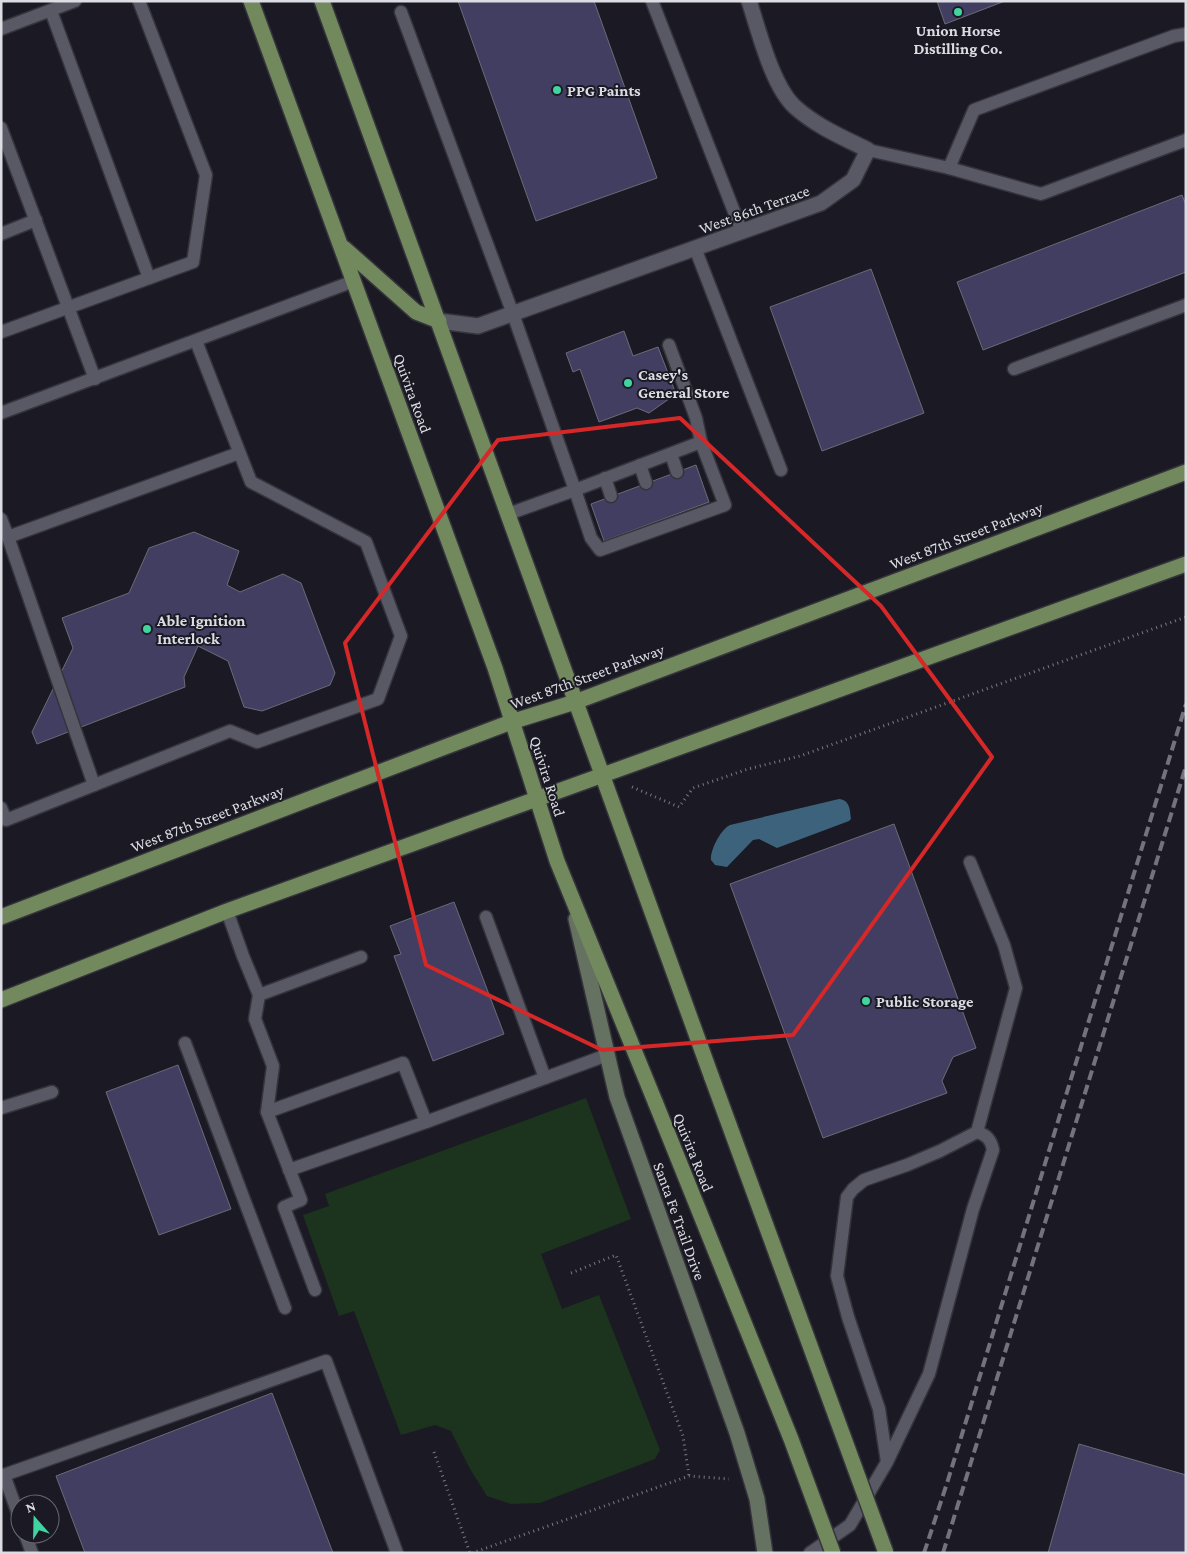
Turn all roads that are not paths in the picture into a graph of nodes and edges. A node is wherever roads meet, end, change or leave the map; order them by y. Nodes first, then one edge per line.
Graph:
1 (75, 1) edge
2 (139, 1) edge
3 (251, 1) edge
4 (322, 1) edge
5 (652, 1) edge
6 (749, 1) edge
7 (51, 11) junction
8 (401, 12) dead end
9 (1, 29) edge
10 (1186, 34) edge
11 (1, 128) edge
12 (1186, 140) edge
13 (868, 150) junction
14 (949, 168) junction
15 (36, 220) junction
16 (742, 232) junction
17 (1, 234) edge
18 (342, 247) junction
19 (696, 248) junction
20 (149, 278) junction
21 (354, 281) junction
22 (1186, 305) edge
23 (68, 306) junction
24 (513, 314) junction
25 (439, 321) junction
26 (1, 332) edge
27 (196, 341) junction
28 (669, 345) dead end
29 (1014, 369) dead end
30 (94, 379) junction
31 (1, 413) edge
32 (701, 442) junction
33 (239, 453) junction
34 (671, 454) junction
35 (640, 465) junction
36 (781, 470) dead end
37 (677, 472) dead end
38 (1186, 472) edge
39 (605, 478) junction
40 (646, 483) dead end
41 (575, 490) junction
42 (611, 496) dead end
43 (508, 514) junction
44 (1, 519) edge
45 (8, 537) junction
46 (1186, 564) edge
47 (575, 702) junction
48 (511, 722) junction
49 (603, 775) junction
50 (94, 785) junction
51 (537, 800) junction
52 (1, 808) edge
53 (970, 862) dead end
54 (572, 898) junction
55 (227, 911) junction
56 (1, 917) edge
57 (486, 917) dead end
58 (361, 957) dead end
59 (259, 995) junction
60 (1, 1000) edge
61 (186, 1043) dead end
62 (607, 1055) junction
63 (545, 1078) junction
64 (52, 1092) dead end
65 (1, 1108) edge
66 (267, 1112) junction
67 (426, 1122) junction
68 (977, 1132) junction
69 (289, 1170) junction
70 (315, 1290) dead end
71 (285, 1308) dead end
72 (887, 1462) junction
73 (11, 1494) edge
74 (397, 1553) edge
75 (765, 1553) edge
76 (810, 1553) edge
77 (833, 1553) edge
78 (886, 1553) edge

1 - 7 lane
2 - 20 lane
3 - 18 main road, Quivira Road
4 - 25 main road
5 - 16 lane
6 - 13 street
7 - 9 lane
7 - 20 lane
8 - 24 lane
10 - 14 lane
11 - 15 lane
12 - 14 lane
13 - 14 lane
13 - 16 street, West 86th Terrace
15 - 17 lane
15 - 23 lane
16 - 19 street, West 86th Terrace
18 - 21 main road, Quivira Road
18 - 25 main road
19 - 24 street, West 86th Terrace
19 - 36 lane
20 - 23 lane
21 - 27 lane
21 - 48 main road, Quivira Road
22 - 29 lane
23 - 26 lane
23 - 30 lane
24 - 25 street, West 86th Terrace
24 - 41 lane
25 - 43 main road
27 - 30 lane
27 - 33 lane
28 - 32 lane
30 - 31 lane
32 - 34 lane
32 - 41 lane
33 - 45 lane
33 - 50 lane
34 - 35 lane
34 - 37 lane
35 - 39 lane
35 - 40 lane
38 - 47 main road, West 87th Street Parkway
39 - 41 lane
39 - 42 lane
41 - 43 lane
43 - 47 main road
44 - 45 lane
45 - 50 lane
46 - 49 main road
47 - 48 main road, West 87th Street Parkway
47 - 49 main road
48 - 51 main road, Quivira Road
48 - 56 main road, West 87th Street Parkway
49 - 51 main road
49 - 78 main road, bridge
50 - 52 lane
51 - 54 main road, Quivira Road
51 - 55 main road
53 - 68 lane
54 - 62 main road, Santa Fe Trail Drive
54 - 77 main road, Quivira Road, bridge
55 - 59 lane
55 - 60 main road
57 - 63 lane
58 - 59 lane
59 - 66 lane
61 - 71 lane
62 - 63 lane
62 - 75 main road, Santa Fe Trail Drive
63 - 67 lane
64 - 65 lane
66 - 67 lane
66 - 69 lane
67 - 69 lane
68 - 72 lane
68 - 72 lane
69 - 70 lane
72 - 76 lane
73 - 74 lane

